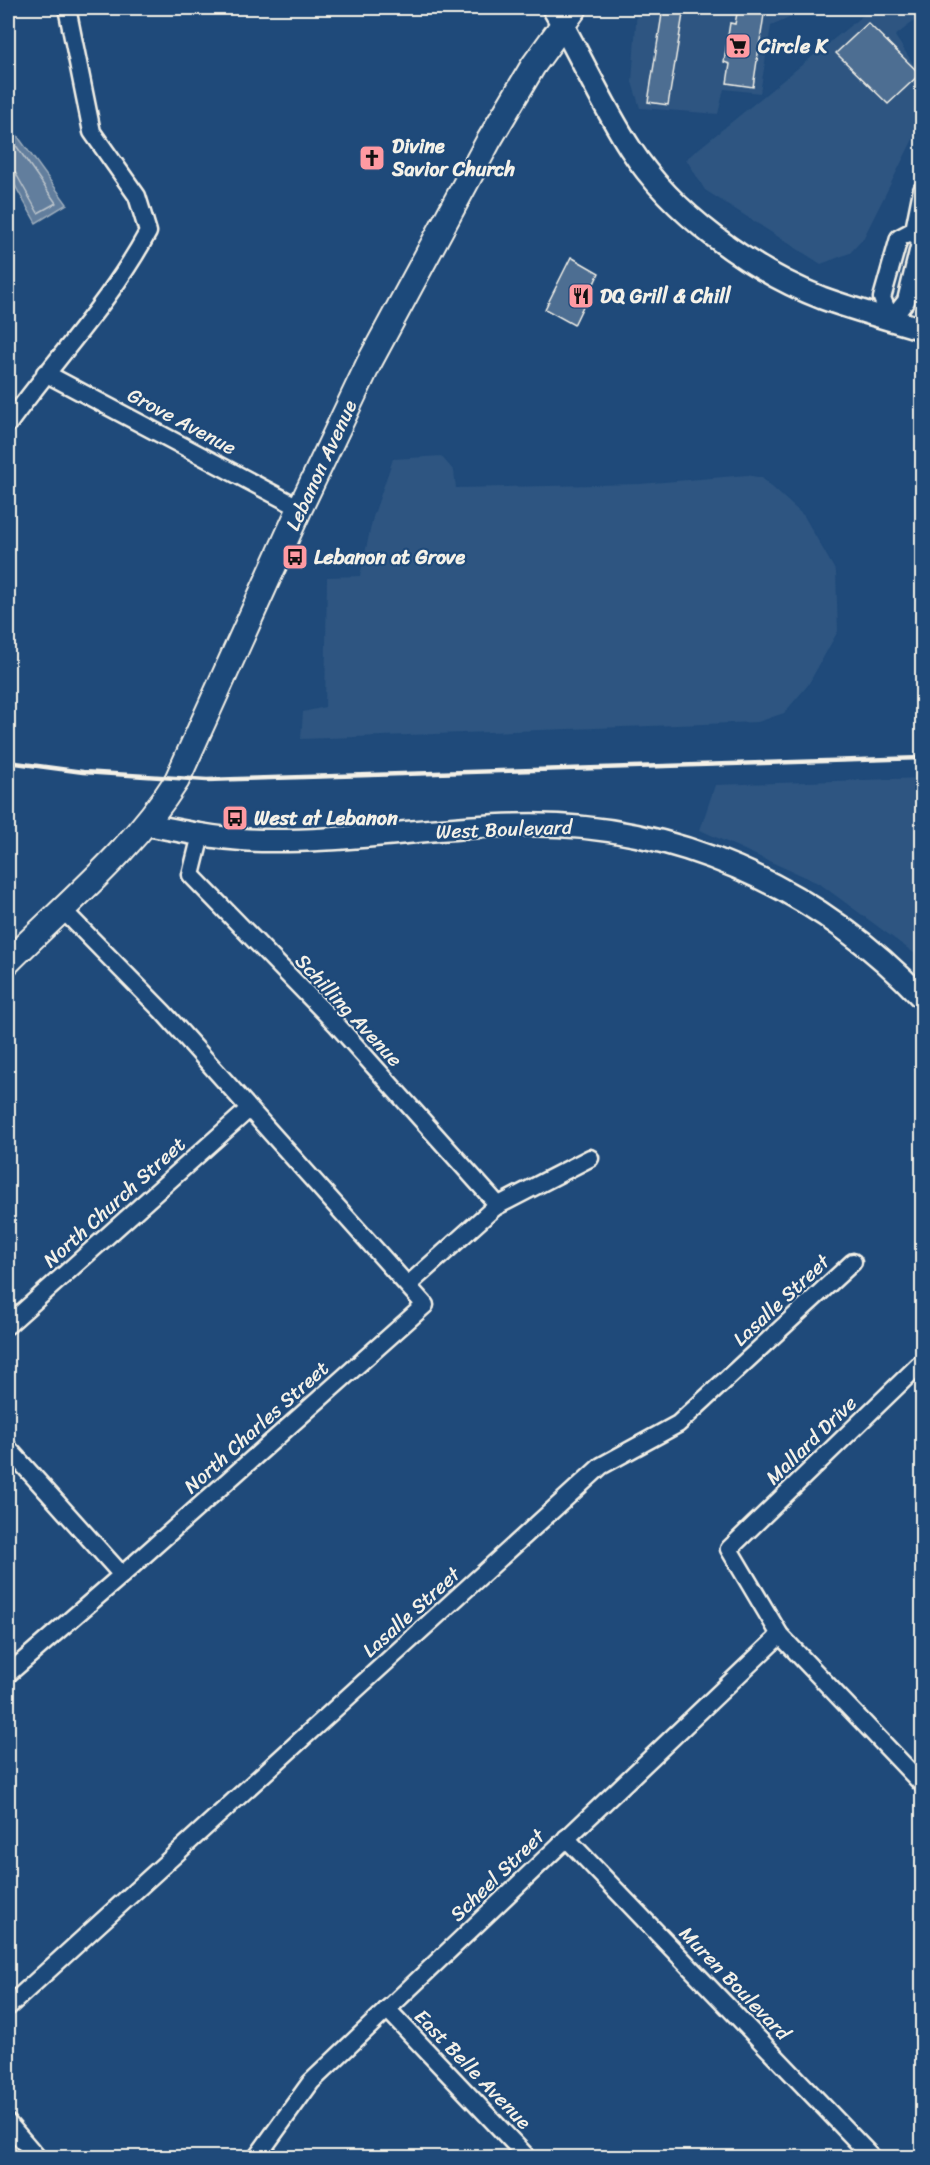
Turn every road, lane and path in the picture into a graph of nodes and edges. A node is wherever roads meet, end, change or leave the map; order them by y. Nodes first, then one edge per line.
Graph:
1 (67, 8) edge
2 (563, 13) edge
3 (922, 190) edge
4 (914, 230) junction
5 (891, 320) junction
6 (922, 329) edge
7 (45, 373) junction
8 (9, 423) dead end
9 (300, 508) junction
10 (145, 824) junction
11 (201, 835) junction
12 (61, 909) junction
13 (8, 962) edge
14 (922, 998) edge
15 (249, 1109) junction
16 (590, 1158) dead end
17 (495, 1207) junction
18 (853, 1262) dead end
19 (408, 1285) junction
20 (8, 1325) edge
21 (922, 1362) edge
22 (8, 1448) edge
23 (122, 1575) junction
24 (780, 1635) junction
25 (8, 1674) edge
26 (922, 1784) edge
27 (566, 1838) junction
28 (8, 2007) edge
29 (387, 2009) junction
30 (8, 2123) edge
31 (38, 2157) edge
32 (256, 2157) edge
33 (528, 2157) edge
34 (873, 2157) edge

1 - 7 street
2 - 5 street
2 - 9 main road, Lebanon Avenue
3 - 4 street
4 - 5 street
4 - 5 street
5 - 6 street
7 - 8 street
7 - 9 street, Grove Avenue
9 - 10 main road, Lebanon Avenue
10 - 11 street, West Boulevard
10 - 12 main road, Lebanon Avenue
11 - 14 street, West Boulevard
11 - 17 street, Schilling Avenue
12 - 13 main road, Lebanon Avenue
12 - 15 street
15 - 19 street
15 - 20 street, North Church Street
16 - 17 street
17 - 19 street
18 - 28 street, Lasalle Street
19 - 23 street, North Charles Street
21 - 24 street, Mallard Drive
22 - 23 street
23 - 25 street, North Charles Street
24 - 26 street
24 - 27 street, Scheel Street
27 - 29 street, Scheel Street
27 - 34 street, Muren Boulevard
29 - 32 street, Scheel Street
29 - 33 street, East Belle Avenue
30 - 31 street

